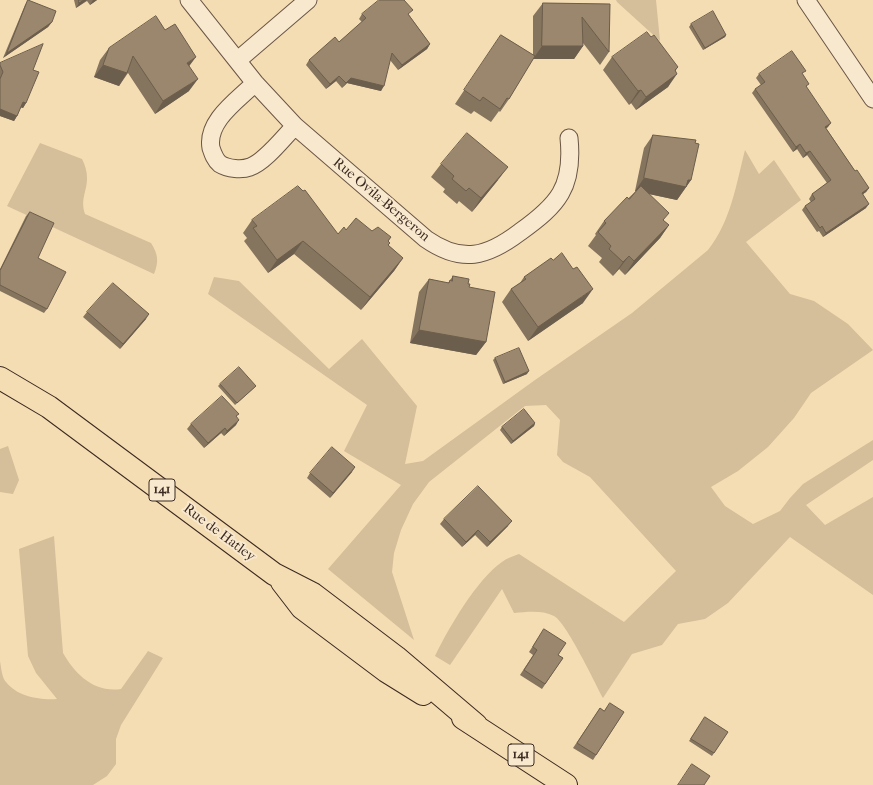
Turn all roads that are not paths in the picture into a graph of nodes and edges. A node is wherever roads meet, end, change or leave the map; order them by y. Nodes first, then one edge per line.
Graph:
1 (189, 0) edge
2 (308, 0) edge
3 (806, 0) edge
4 (238, 60) junction
5 (255, 83) junction
6 (873, 99) edge
7 (295, 126) junction
8 (569, 138) dead end
9 (0, 362) edge
10 (0, 378) edge
11 (49, 407) junction
12 (566, 785) edge

1 - 4 street, Rue Ovila-Bergeron
2 - 4 street
3 - 6 street
4 - 5 street, Rue Ovila-Bergeron
5 - 7 street, Rue Ovila-Bergeron
5 - 7 street
7 - 8 street, Rue Ovila-Bergeron
9 - 11 main road, Rue de Hatley / 141
10 - 11 main road, Rue de Hatley / 141
11 - 12 main road, Rue de Hatley / 141

